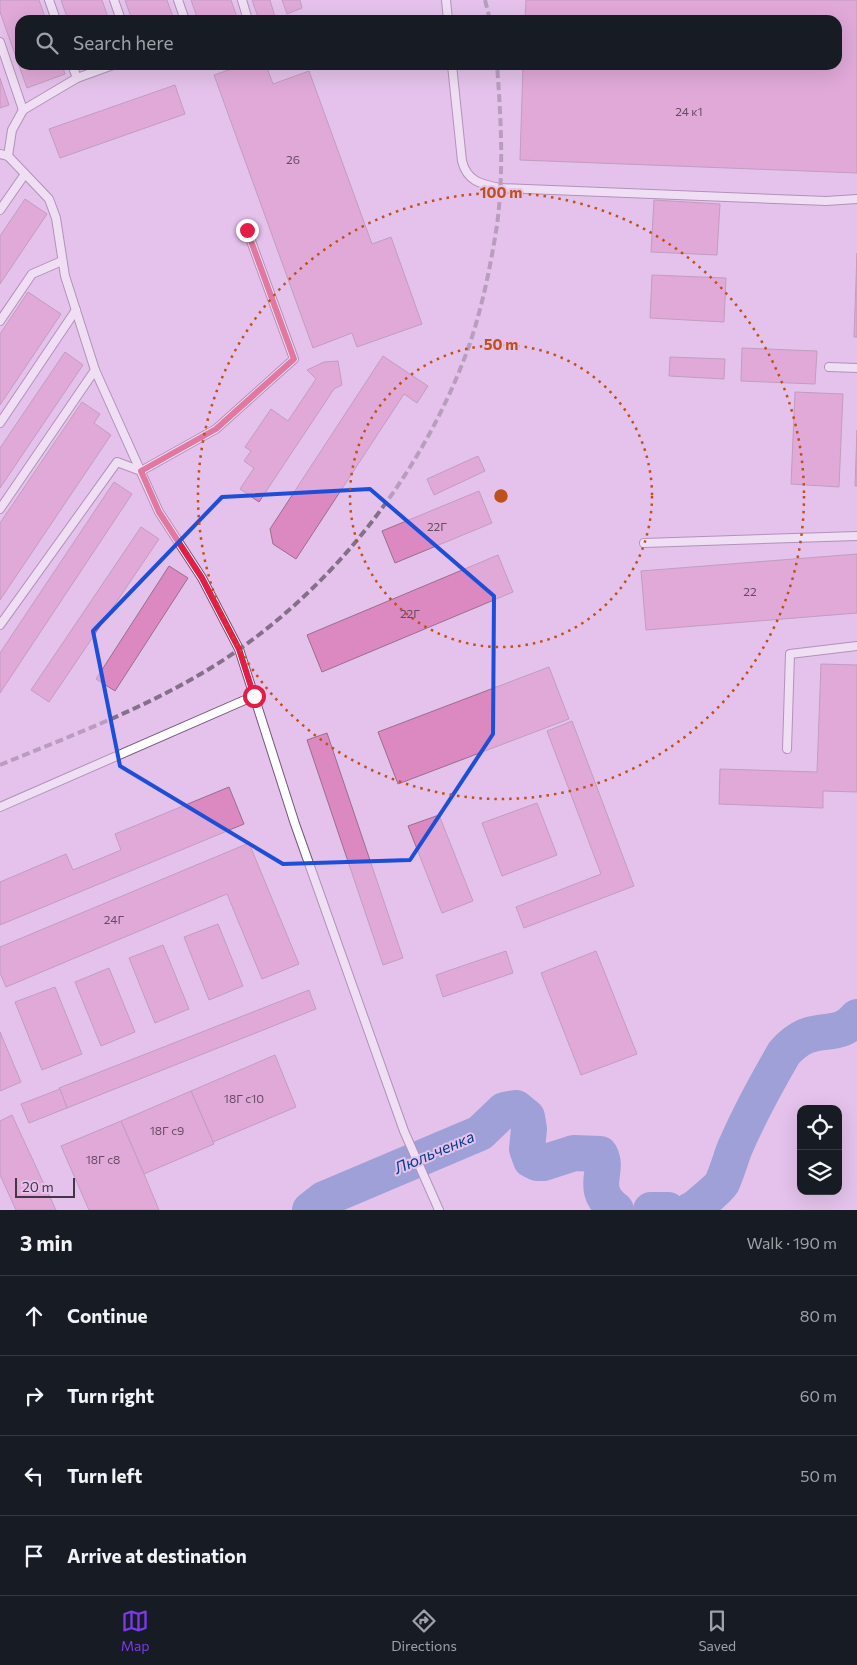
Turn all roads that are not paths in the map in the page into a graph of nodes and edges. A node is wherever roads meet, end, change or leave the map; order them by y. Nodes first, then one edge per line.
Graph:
1 (49, 0) edge
2 (114, 0) edge
3 (178, 0) edge
4 (242, 0) edge
5 (446, 0) edge
6 (54, 15) edge
7 (118, 15) edge
8 (182, 15) edge
9 (246, 15) edge
10 (448, 15) edge
11 (0, 42) edge
12 (74, 70) edge
13 (99, 70) edge
14 (453, 70) edge
15 (77, 78) junction
16 (23, 110) junction
17 (4, 155) edge
18 (25, 174) junction
19 (857, 198) edge
20 (0, 210) edge
21 (247, 230) dead end
22 (62, 261) junction
23 (76, 310) junction
24 (0, 321) edge
25 (829, 367) dead end
26 (857, 368) edge
27 (96, 370) junction
28 (0, 423) edge
29 (141, 471) junction
30 (0, 509) edge
31 (857, 536) edge
32 (644, 543) dead end
33 (0, 625) edge
34 (857, 646) edge
35 (254, 696) junction
36 (787, 750) dead end
37 (0, 807) edge
38 (439, 1210) edge

1 - 6 lane
2 - 7 lane
3 - 8 lane
4 - 9 lane
5 - 10 lane
11 - 16 lane
12 - 15 lane
13 - 15 lane
14 - 19 lane
15 - 16 lane
16 - 17 lane
17 - 18 lane
18 - 20 lane
18 - 22 lane
21 - 29 lane
22 - 23 lane
22 - 24 lane
23 - 27 lane
23 - 28 lane
25 - 26 lane
27 - 29 lane
27 - 30 lane
29 - 33 lane
29 - 35 lane
31 - 32 lane
34 - 36 lane
35 - 37 lane
35 - 38 lane

